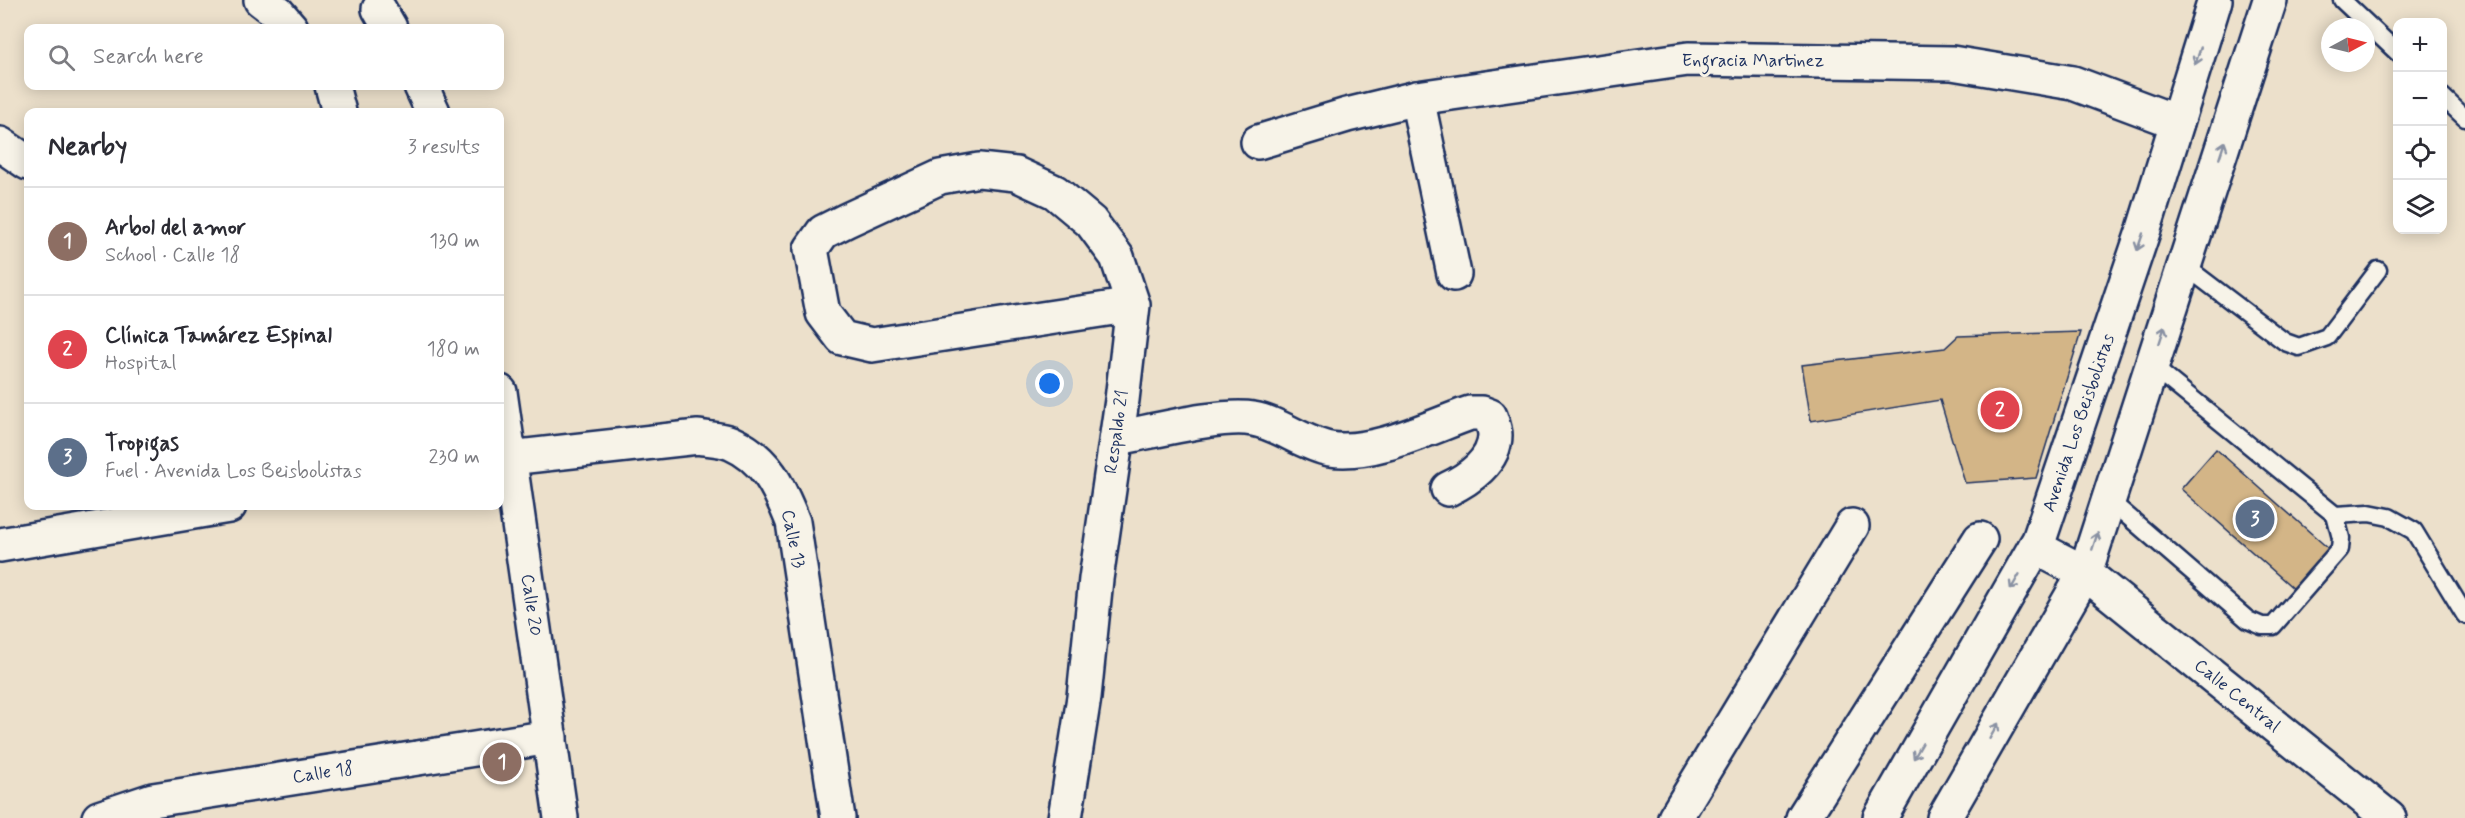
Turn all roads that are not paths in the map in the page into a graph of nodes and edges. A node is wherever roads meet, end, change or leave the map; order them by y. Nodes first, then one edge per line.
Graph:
1 (261, 0) edge
2 (2215, 0) edge
3 (2270, 0) edge
4 (2342, 0) edge
5 (288, 24) edge
6 (2393, 49) edge
7 (333, 90) edge
8 (423, 90) edge
9 (1417, 98) junction
10 (2447, 101) edge
11 (338, 108) edge
12 (431, 108) edge
13 (2465, 118) edge
14 (2176, 122) junction
15 (1258, 142) dead end
16 (0, 144) edge
17 (24, 160) edge
18 (2185, 266) junction
19 (2378, 270) dead end
20 (1454, 274) dead end
21 (1133, 305) junction
22 (2152, 366) junction
23 (1117, 438) junction
24 (505, 458) edge
25 (1448, 489) dead end
26 (2109, 500) junction
27 (206, 510) edge
28 (2335, 515) junction
29 (1852, 526) dead end
30 (1980, 539) dead end
31 (0, 545) edge
32 (2036, 547) junction
33 (2085, 573) junction
34 (2465, 615) edge
35 (550, 737) junction
36 (99, 818) edge
37 (561, 818) edge
38 (838, 818) edge
39 (1065, 818) edge
40 (1675, 818) edge
41 (1803, 818) edge
42 (1880, 818) edge
43 (1944, 818) edge
44 (2389, 818) edge

1 - 5 street
2 -> 14 street, Avenida Los Beisbolistas
18 -> 3 street
4 - 6 lane
7 - 11 street
8 - 12 street
9 - 14 street, Engracia Martinez
9 - 15 street, Engracia Martinez
9 - 20 street
10 - 13 lane
14 -> 32 street, Avenida Los Beisbolistas
16 - 17 street
18 - 19 lane
22 -> 18 street
21 - 21 street, Respaldo 21
21 - 23 street, Respaldo 21
22 - 26 street
22 - 28 lane
23 - 25 street
23 - 39 street, Respaldo 21
24 - 35 street, Calle 20
24 - 38 street, Calle 13
26 - 28 lane
33 -> 26 street
27 - 31 street
28 - 34 lane
29 - 40 street
30 - 41 street
32 - 33 street, Calle Central
32 -> 42 street, Avenida Los Beisbolistas
43 -> 33 street
33 - 44 street, Calle Central
35 - 36 street, Calle 18
35 - 37 street, Calle 20

